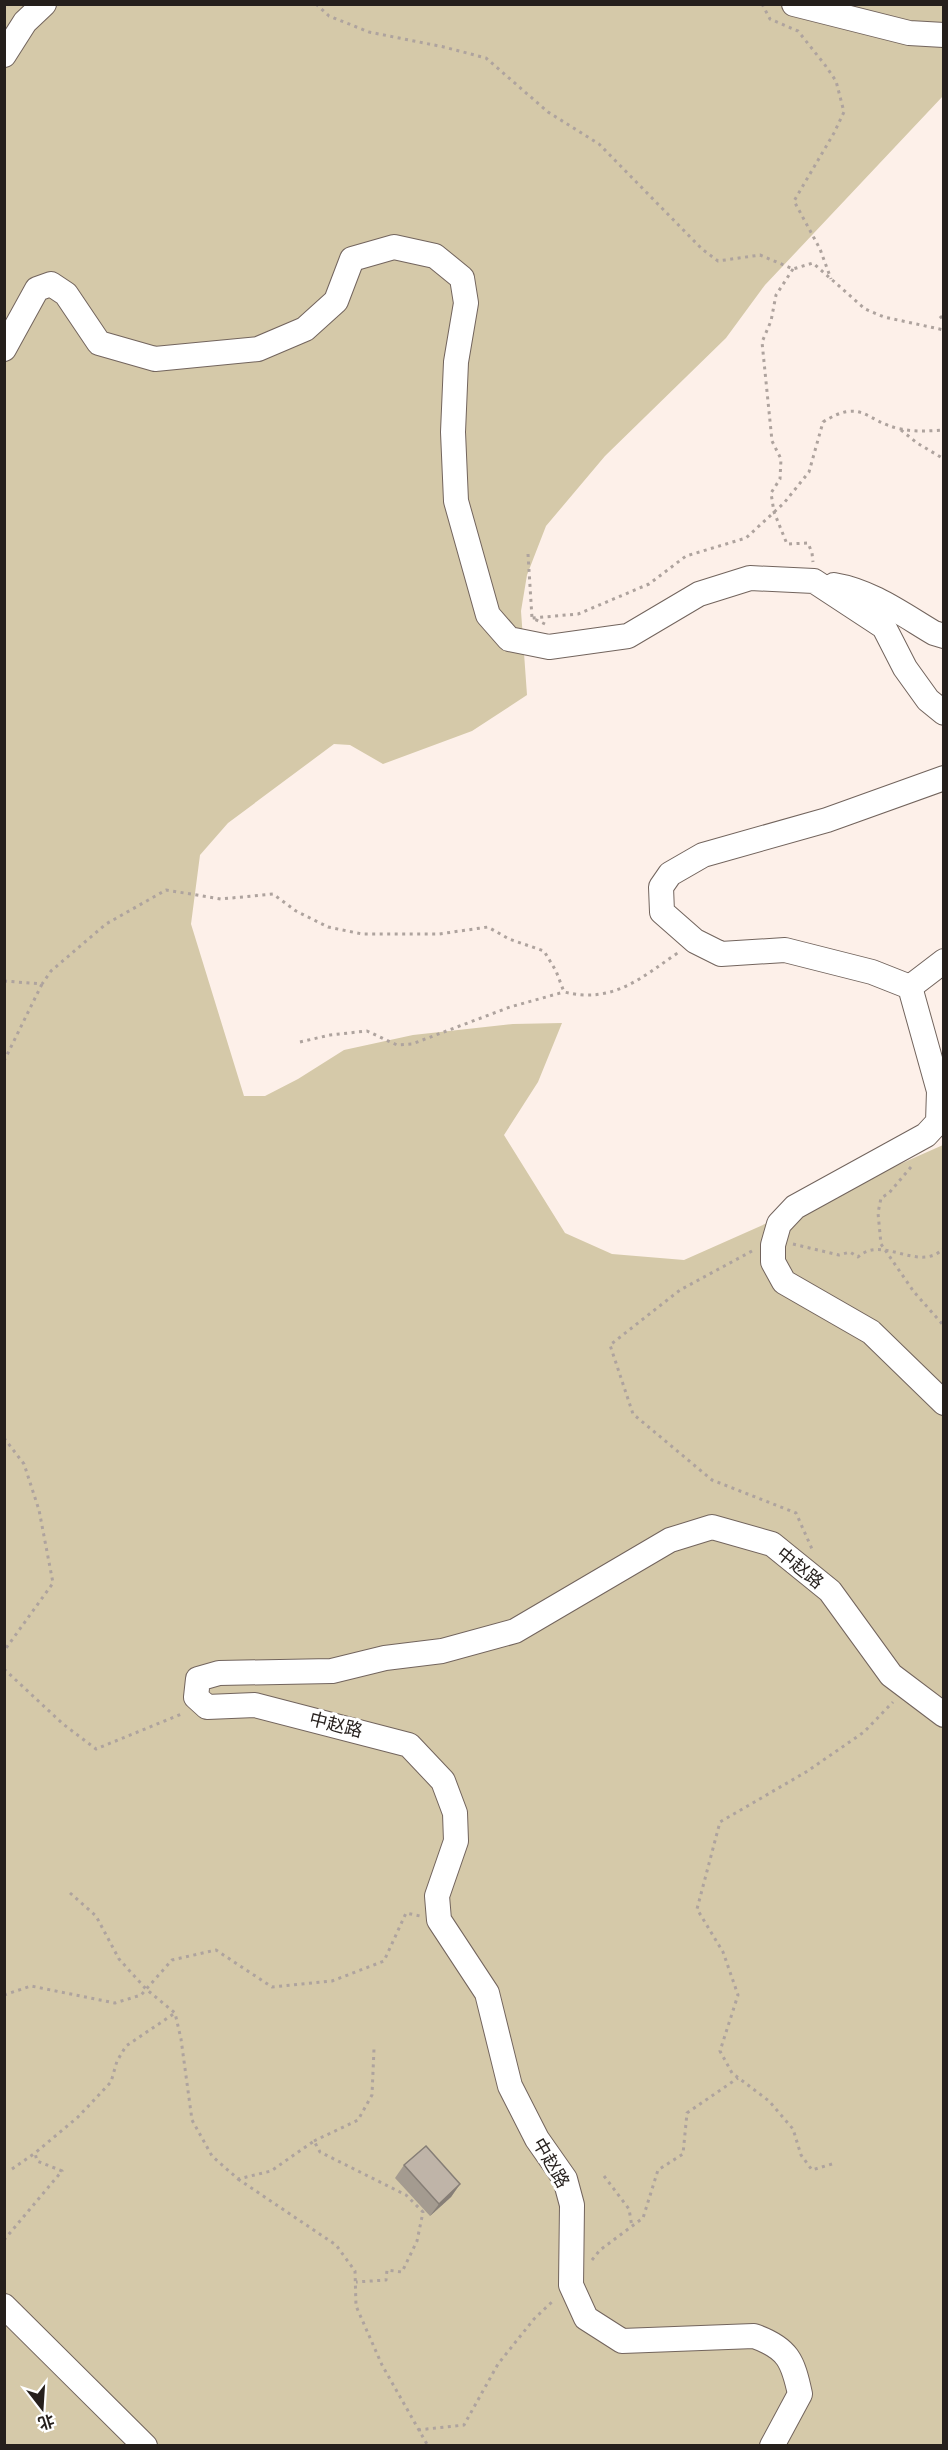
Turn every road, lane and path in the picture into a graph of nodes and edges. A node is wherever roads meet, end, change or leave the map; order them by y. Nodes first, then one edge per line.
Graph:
1 (44, 4) edge
2 (316, 4) edge
3 (762, 4) edge
4 (794, 4) edge
5 (944, 35) edge
6 (4, 54) edge
7 (793, 269) junction
8 (831, 280) junction
9 (940, 316) dead end
10 (944, 321) edge
11 (944, 330) edge
12 (4, 349) edge
13 (900, 429) junction
14 (944, 430) edge
15 (944, 459) edge
16 (774, 512) junction
17 (528, 554) dead end
18 (814, 581) junction
19 (532, 618) junction
20 (549, 626) dead end
21 (944, 636) edge
22 (944, 713) edge
23 (944, 778) edge
24 (695, 940) junction
25 (944, 961) edge
26 (4, 981) edge
27 (42, 984) junction
28 (910, 987) junction
29 (564, 992) junction
30 (300, 1042) dead end
31 (4, 1061) edge
32 (907, 1145) junction
33 (774, 1238) junction
34 (883, 1248) junction
35 (944, 1248) edge
36 (944, 1326) edge
37 (944, 1403) edge
38 (4, 1438) edge
39 (813, 1552) dead end
40 (4, 1651) edge
41 (4, 1669) edge
42 (907, 1687) junction
43 (204, 1705) junction
44 (944, 1715) edge
45 (70, 1893) dead end
46 (439, 1920) junction
47 (146, 1989) junction
48 (4, 1995) edge
49 (175, 2013) junction
50 (374, 2049) dead end
51 (314, 2141) junction
52 (35, 2152) junction
53 (832, 2164) dead end
54 (12, 2169) dead end
55 (604, 2176) dead end
56 (238, 2180) junction
57 (632, 2227) dead end
58 (4, 2240) edge
59 (356, 2282) junction
60 (4, 2306) edge
61 (146, 2445) edge
62 (428, 2445) edge
63 (772, 2445) edge

1 - 6 street
2 - 7 path
3 - 8 path
4 - 5 street
7 - 8 path
7 - 16 path
8 - 11 path
9 - 10 path
12 - 18 street
13 - 14 path
13 - 15 path
13 - 16 path
16 - 18 path
16 - 19 path
17 - 19 path
18 - 21 street
18 - 22 street
19 - 20 path
23 - 24 street
24 - 28 street
24 - 29 path
25 - 28 street
26 - 27 path
27 - 29 path
27 - 31 path
28 - 32 street
29 - 30 path
32 - 33 street
32 - 34 path
33 - 34 path
33 - 37 street
33 - 39 path
34 - 35 path
34 - 36 path
38 - 40 path
41 - 43 path
42 - 43 street, 中赵路
42 - 44 street, 中赵路
42 - 53 path
43 - 46 street, 中赵路
45 - 47 path
46 - 47 path
46 - 63 street, 中赵路
47 - 48 path
47 - 49 path
49 - 52 path
49 - 56 path
50 - 51 path
51 - 56 path
51 - 59 path
52 - 54 path
52 - 58 path
55 - 57 path
56 - 59 path
59 - 62 path
60 - 61 street

